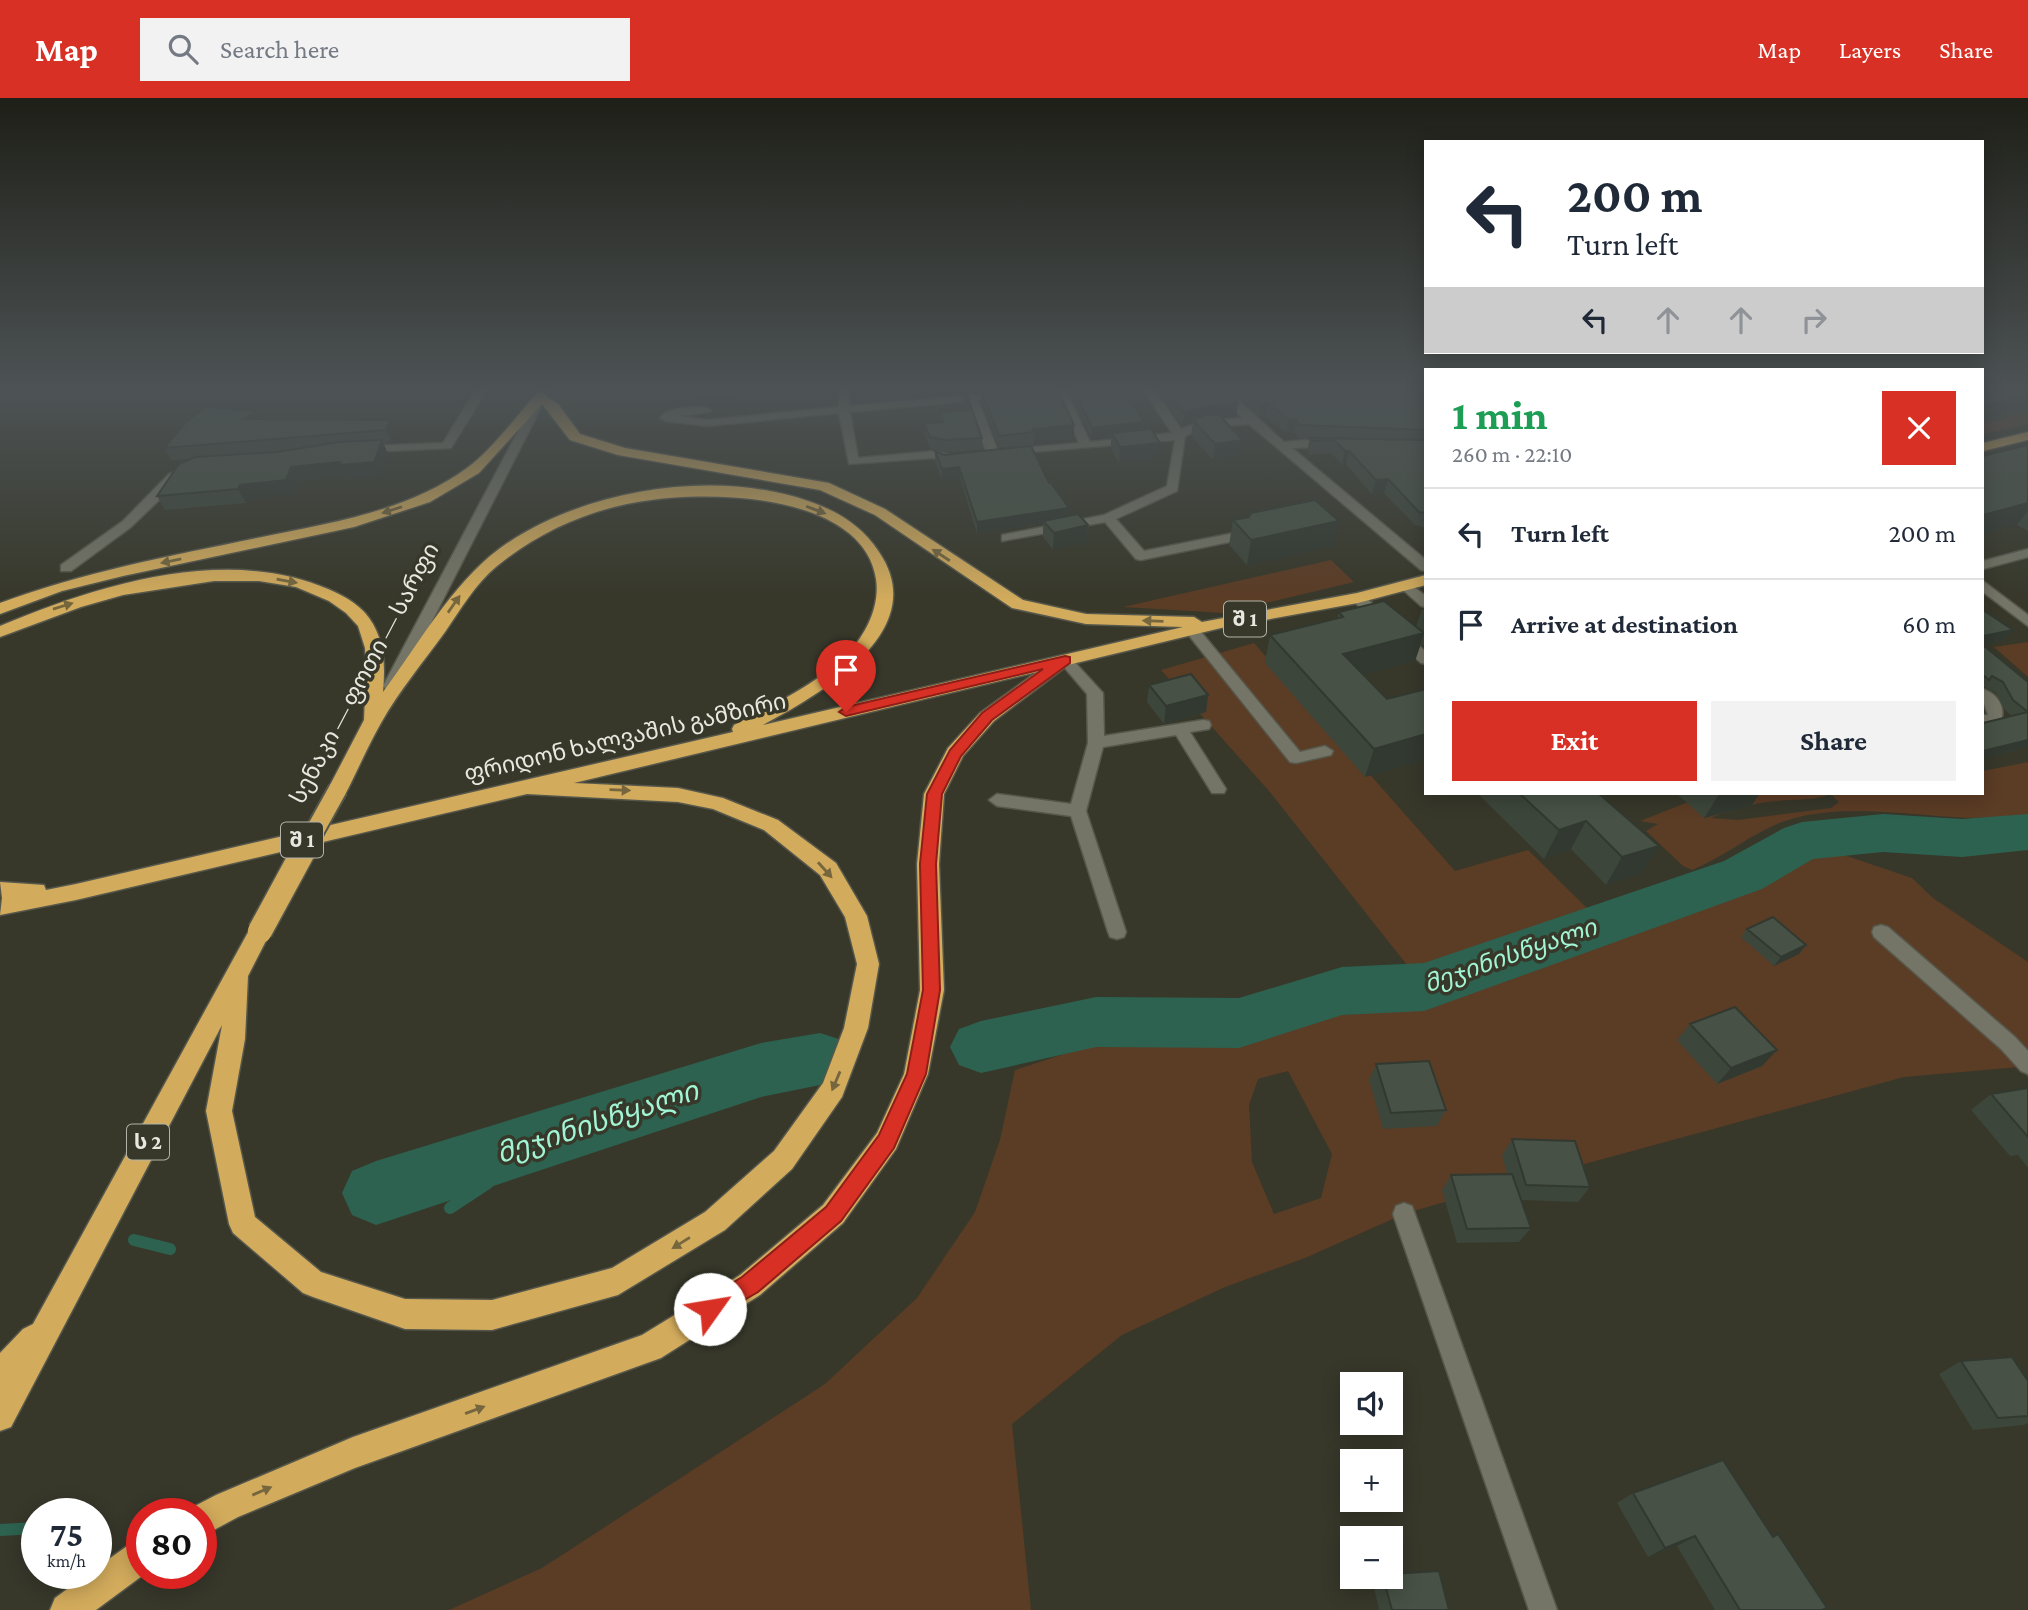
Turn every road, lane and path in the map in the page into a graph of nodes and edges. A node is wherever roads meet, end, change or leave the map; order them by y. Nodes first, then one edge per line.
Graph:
1 (484, 459) edge
2 (509, 459) edge
3 (662, 459) edge
4 (852, 459) edge
5 (888, 459) edge
6 (1178, 459) edge
7 (1297, 459) edge
8 (191, 470) edge
9 (1108, 518) junction
10 (1239, 536) edge
11 (1007, 538) dead end
12 (2028, 553) edge
13 (1424, 565) edge
14 (1984, 565) edge
15 (66, 568) dead end
16 (1424, 581) edge
17 (1407, 586) junction
18 (1984, 586) edge
19 (1358, 598) junction
20 (1424, 601) edge
21 (0, 609) edge
22 (2028, 622) edge
23 (1221, 623) junction
24 (1192, 630) junction
25 (0, 632) edge
26 (1424, 658) edge
27 (1065, 660) junction
28 (1984, 695) edge
29 (373, 720) junction
30 (1984, 720) edge
31 (1203, 725) dead end
32 (1180, 729) junction
33 (715, 743) junction
34 (1096, 743) junction
35 (1325, 751) dead end
36 (527, 788) junction
37 (1217, 789) dead end
38 (996, 800) dead end
39 (1077, 811) junction
40 (0, 890) edge
41 (76, 892) junction
42 (0, 907) edge
43 (1117, 932) dead end
44 (1881, 932) dead end
45 (236, 976) junction
46 (2028, 1065) edge
47 (1404, 1214) dead end
48 (59, 1308) junction
49 (0, 1376) edge
50 (0, 1416) edge
51 (217, 1512) edge
52 (126, 1568) edge
53 (67, 1610) edge
54 (1543, 1610) edge

1 -> 21 highway
2 - 29 street, სენაკი — ფოთი — სარფი / ს 2
23 -> 3 highway
4 - 5 street
6 - 9 street
7 - 13 street
8 - 15 street
9 - 10 street
9 - 11 street
12 - 14 street
16 - 17 highway, ფრიდონ ხალვაშის გამზირი / შ 1
17 - 19 highway, ფრიდონ ხალვაშის გამზირი / შ 1
17 - 20 street
18 - 22 street
19 - 23 highway, ფრიდონ ხალვაშის გამზირი / შ 1
19 - 26 street
23 - 24 highway, ფრიდონ ხალვაშის გამზირი / შ 1
24 - 27 highway, ფრიდონ ხალვაშის გამზირი / შ 1
24 - 35 street
25 -> 29 highway
27 - 33 highway, ფრიდონ ხალვაშის გამზირი / შ 1
27 - 34 street
51 -> 27 highway
28 - 30 street
29 -> 33 highway
29 - 45 highway, სენაკი — ფოთი — სარფი / ს 2, bridge
31 - 32 street
32 - 34 street
32 - 37 street
33 - 36 highway, ფრიდონ ხალვაშის გამზირი / შ 1
34 - 39 street
36 - 41 highway, ფრიდონ ხალვაშის გამზირი / შ 1
36 -> 45 highway
38 - 39 street
39 - 43 street
40 - 41 highway
41 - 42 highway, ფრიდონ ხალვაშის გამზირი / შ 1
44 - 46 street
45 - 48 highway, სენაკი — ფოთი — სარფი / ს 2
47 - 54 street
48 - 49 highway
48 - 50 highway, სენაკი — ფოთი — სარფი / ს 2
52 - 53 highway

